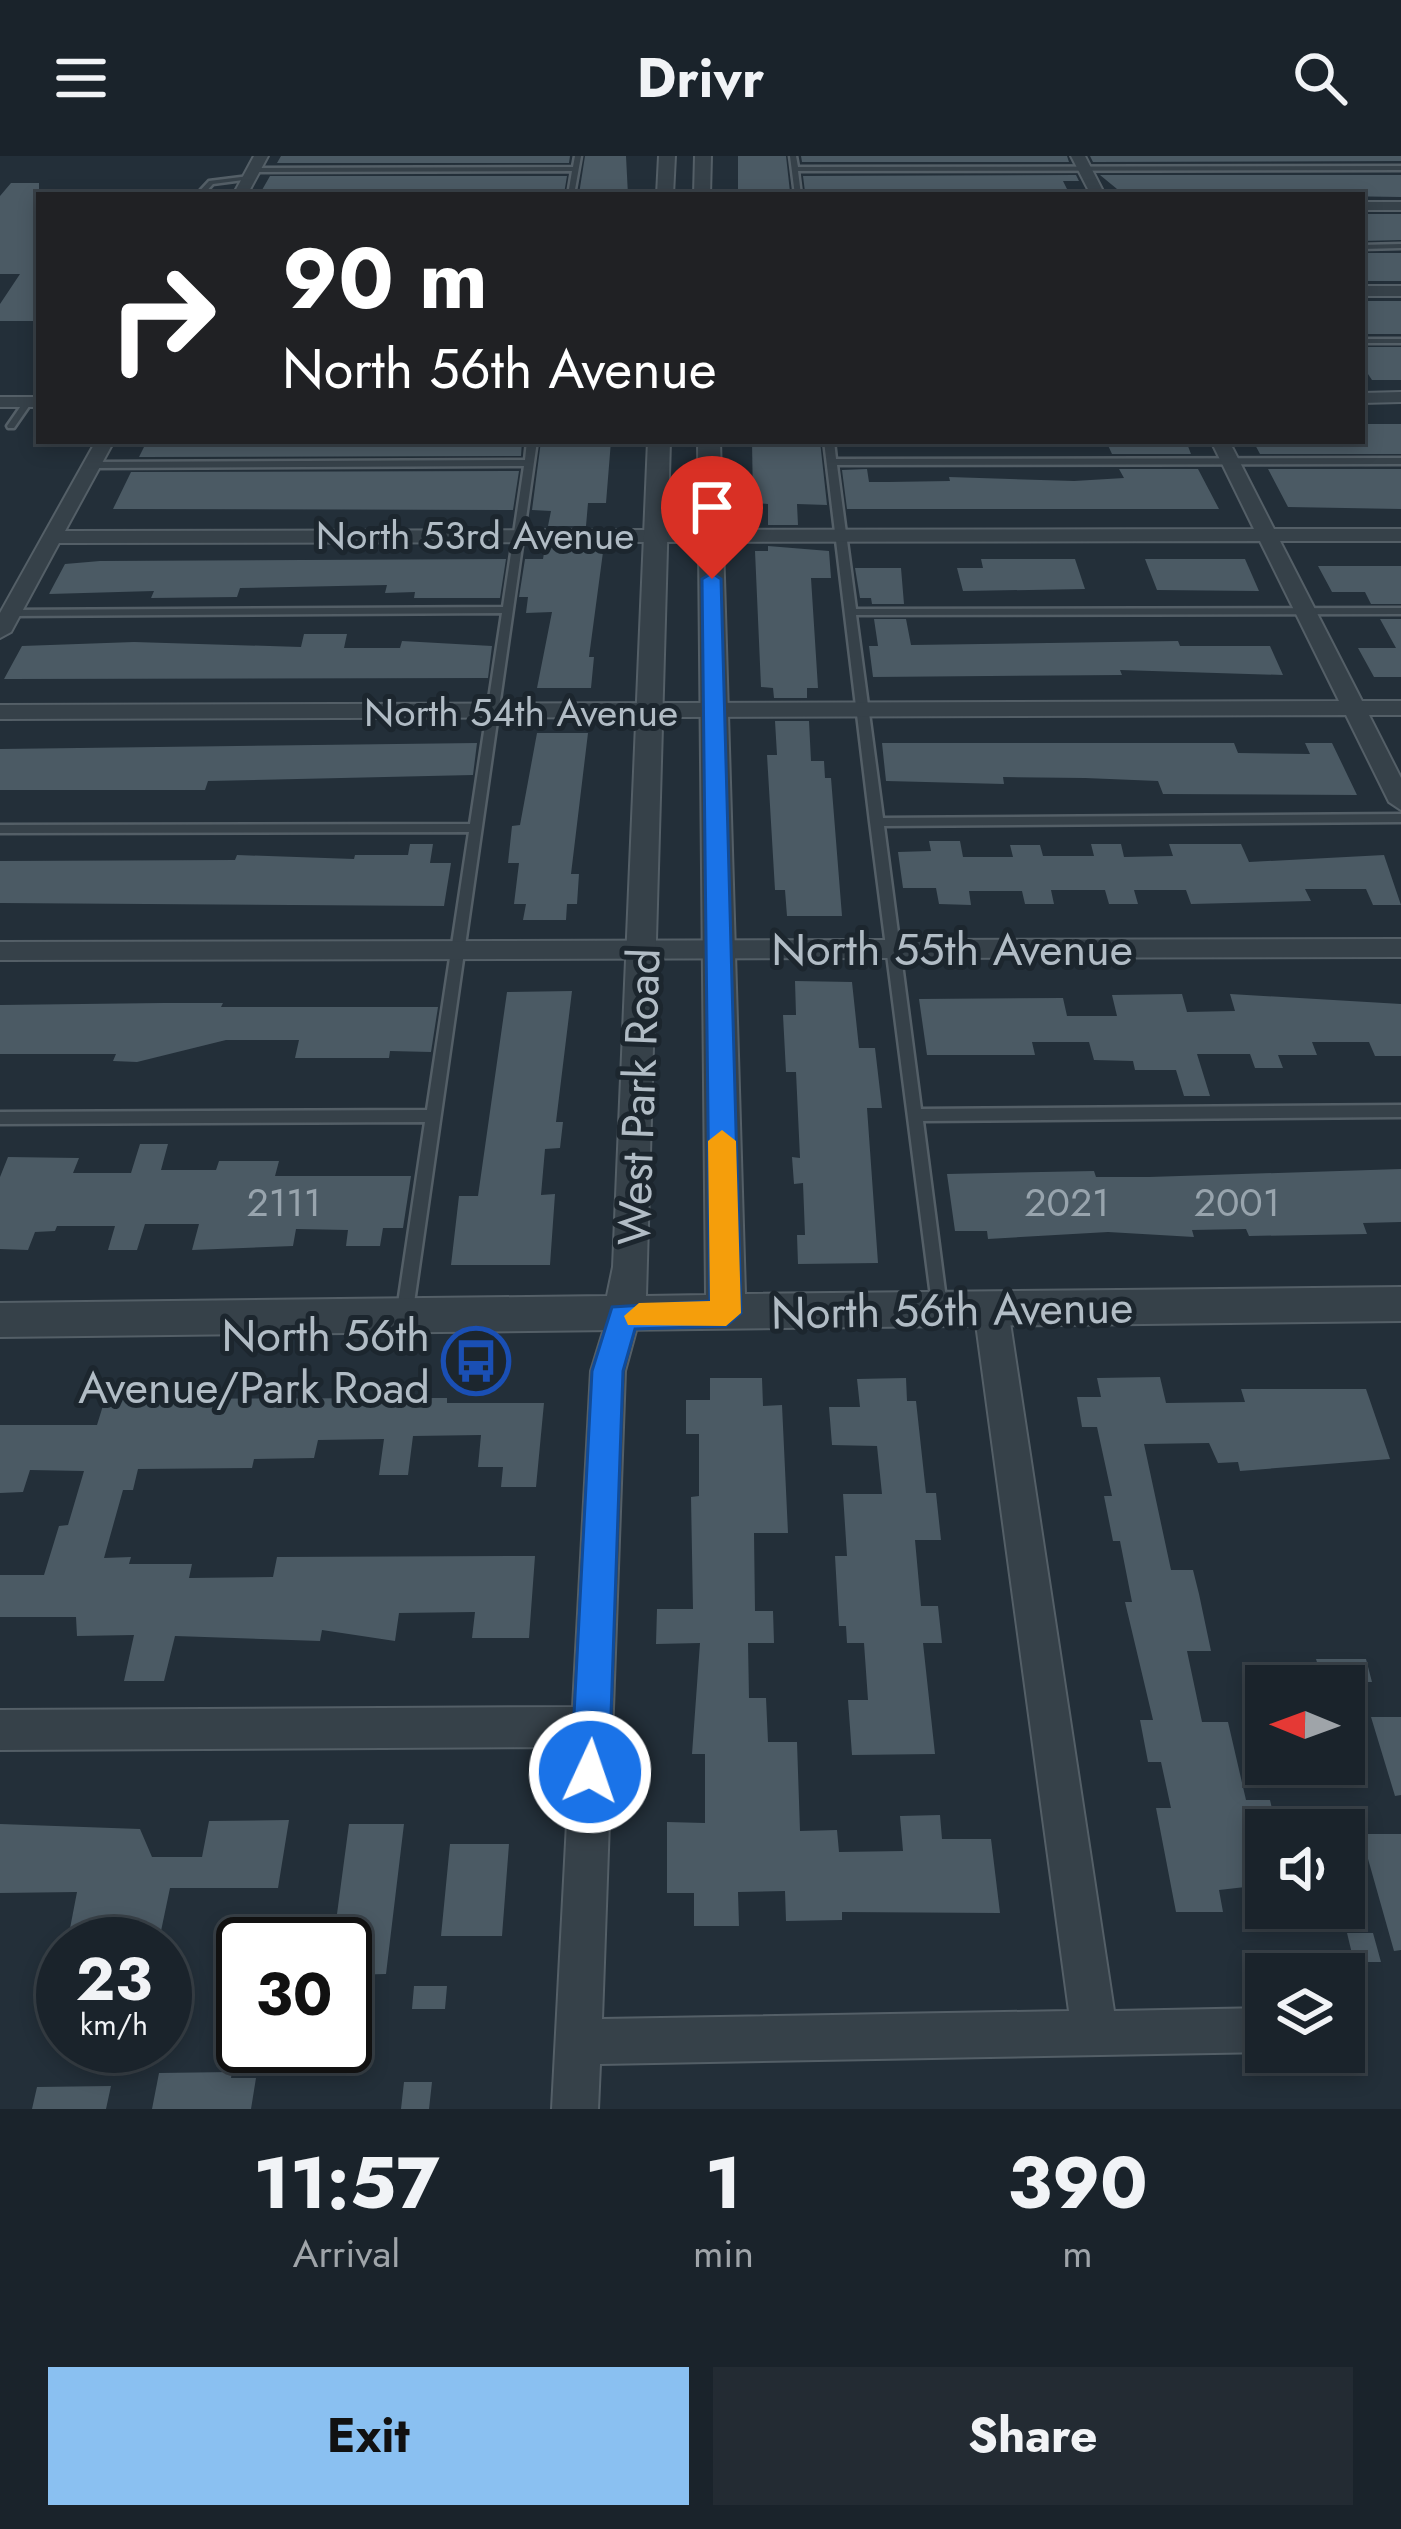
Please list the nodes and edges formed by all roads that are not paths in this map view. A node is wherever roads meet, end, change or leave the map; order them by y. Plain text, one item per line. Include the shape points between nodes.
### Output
1 (578, 156) edge
2 (667, 156) edge
3 (704, 156) edge
4 (793, 156) edge
5 (1081, 162) edge
6 (255, 168) edge
7 (1401, 168) edge
8 (575, 169) junction
9 (794, 169) junction
10 (202, 192) edge
11 (571, 192) edge
12 (665, 192) edge
13 (702, 192) edge
14 (798, 192) edge
15 (1096, 192) edge
16 (1365, 206) edge
17 (1401, 206) edge
18 (1365, 247) edge
19 (1401, 247) edge
20 (1365, 291) edge
21 (1401, 291) edge
22 (1365, 341) edge
23 (1401, 341) edge
24 (1365, 398) edge
25 (1401, 398) edge
26 (0, 402) edge
27 (33, 402) edge
28 (11, 426) dead end
29 (103, 444) edge
30 (532, 444) edge
31 (658, 444) edge
32 (709, 444) edge
33 (829, 444) edge
34 (1225, 451) edge
35 (1401, 461) edge
36 (832, 462) junction
37 (529, 463) junction
38 (92, 465) junction
39 (521, 535) junction
40 (656, 535) junction
41 (711, 535) junction
42 (842, 535) junction
43 (1401, 535) edge
44 (1268, 536) junction
45 (52, 537) junction
46 (509, 610) junction
47 (1306, 610) junction
48 (1401, 610) edge
49 (850, 612) junction
50 (4, 622) edge
51 (1401, 707) edge
52 (1355, 708) junction
53 (860, 711) junction
54 (0, 712) edge
55 (494, 712) junction
56 (650, 712) junction
57 (713, 712) junction
58 (1401, 802) edge
59 (1401, 818) edge
60 (876, 822) junction
61 (478, 828) junction
62 (0, 829) edge
63 (1401, 948) edge
64 (894, 949) junction
65 (460, 950) junction
66 (646, 950) junction
67 (718, 950) junction
68 (0, 951) edge
69 (1401, 1111) edge
70 (915, 1115) junction
71 (434, 1116) junction
72 (0, 1118) edge
73 (1401, 1304) edge
74 (991, 1309) junction
75 (939, 1310) junction
76 (726, 1313) junction
77 (623, 1316) junction
78 (404, 1318) junction
79 (0, 1320) edge
80 (592, 1727) junction
81 (0, 1730) edge
82 (1245, 2031) edge
83 (1095, 2034) junction
84 (577, 2042) junction
85 (574, 2109) edge

1 - 8 lane
2 - 12 street
3 - 13 street
4 - 9 lane
5 - 7 lane
5 - 9 lane
5 - 15 street
6 - 8 lane
6 - 10 lane
8 - 11 lane
9 - 14 lane
16 - 17 street
18 - 19 lane
20 - 21 street
22 - 23 lane
24 - 25 street
26 - 27 street
27 - 28 lane
29 - 38 street
30 - 37 lane
31 - 40 street, West Park Road
32 - 41 street, West Park Road
33 - 36 lane
34 - 35 lane
34 - 36 lane
34 - 44 street
36 - 42 lane
37 - 38 lane
37 - 39 lane
38 - 45 street
39 - 40 street, North 53rd Avenue
39 - 45 street, North 53rd Avenue
39 - 46 lane
40 - 41 street, North 53rd Avenue
40 - 56 street, West Park Road
41 - 42 street, North 53rd Avenue
41 - 57 street, West Park Road
42 - 44 street, North 53rd Avenue
42 - 49 lane
43 - 44 street, North 53rd Avenue
44 - 47 street
45 - 50 street
46 - 50 lane
46 - 55 lane
47 - 48 lane
47 - 49 lane
47 - 52 street
49 - 53 lane
51 - 52 street, North 54th Avenue
52 - 53 street, North 54th Avenue
52 - 58 street
53 - 57 street, North 54th Avenue
53 - 60 lane
54 - 55 street, North 54th Avenue
55 - 56 street, North 54th Avenue
55 - 61 lane
56 - 57 street, North 54th Avenue
56 - 66 street, West Park Road
57 - 67 street, West Park Road
59 - 60 lane
60 - 64 lane
61 - 62 lane
61 - 65 lane
63 - 64 street, North 55th Avenue
64 - 67 street, North 55th Avenue
64 - 70 lane
65 - 66 street, North 55th Avenue
65 - 68 street, North 55th Avenue
65 - 71 lane
66 - 67 street, North 55th Avenue
66 - 77 street, West Park Road
67 - 76 street, West Park Road
69 - 70 lane
70 - 75 lane
71 - 72 lane
71 - 78 lane
73 - 74 street, North 56th Avenue
74 - 75 street, North 56th Avenue
74 - 83 street
75 - 76 street, North 56th Avenue
76 - 77 street, North 56th Avenue
77 - 78 street, North 56th Avenue
77 - 80 street, West Park Road via 608,1371
78 - 79 street, North 56th Avenue
80 - 81 street
80 - 84 street, West Park Road
82 - 83 street
83 - 84 street
84 - 85 street, West Park Road

